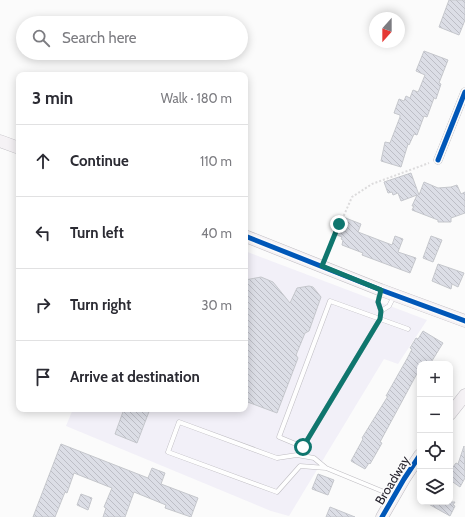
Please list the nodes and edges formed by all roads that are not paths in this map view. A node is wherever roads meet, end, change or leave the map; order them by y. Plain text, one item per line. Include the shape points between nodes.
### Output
1 (465, 92) edge
2 (0, 141) edge
3 (16, 147) edge
4 (438, 160) road end
5 (248, 237) edge
6 (381, 290) junction
7 (394, 294) junction
8 (381, 311) junction
9 (380, 319) junction
10 (465, 321) edge
11 (408, 329) dead end
12 (465, 395) edge
13 (453, 410) edge
14 (417, 460) edge
15 (326, 468) junction
16 (394, 496) junction
17 (382, 517) edge

1 - 4 street
2 - 3 street
5 - 6 street
6 - 7 street
6 - 8 lane via 378,302
7 - 8 lane via 389,306
7 - 10 street
8 - 9 lane
9 - 9 lane via 330,301 280,437 303,447
9 - 11 lane
12 - 13 street
14 - 16 street, Broadway
15 - 15 lane via 314,458 297,455 277,458 179,422 168,452 278,492 300,466
15 - 16 lane
16 - 17 street, Broadway

